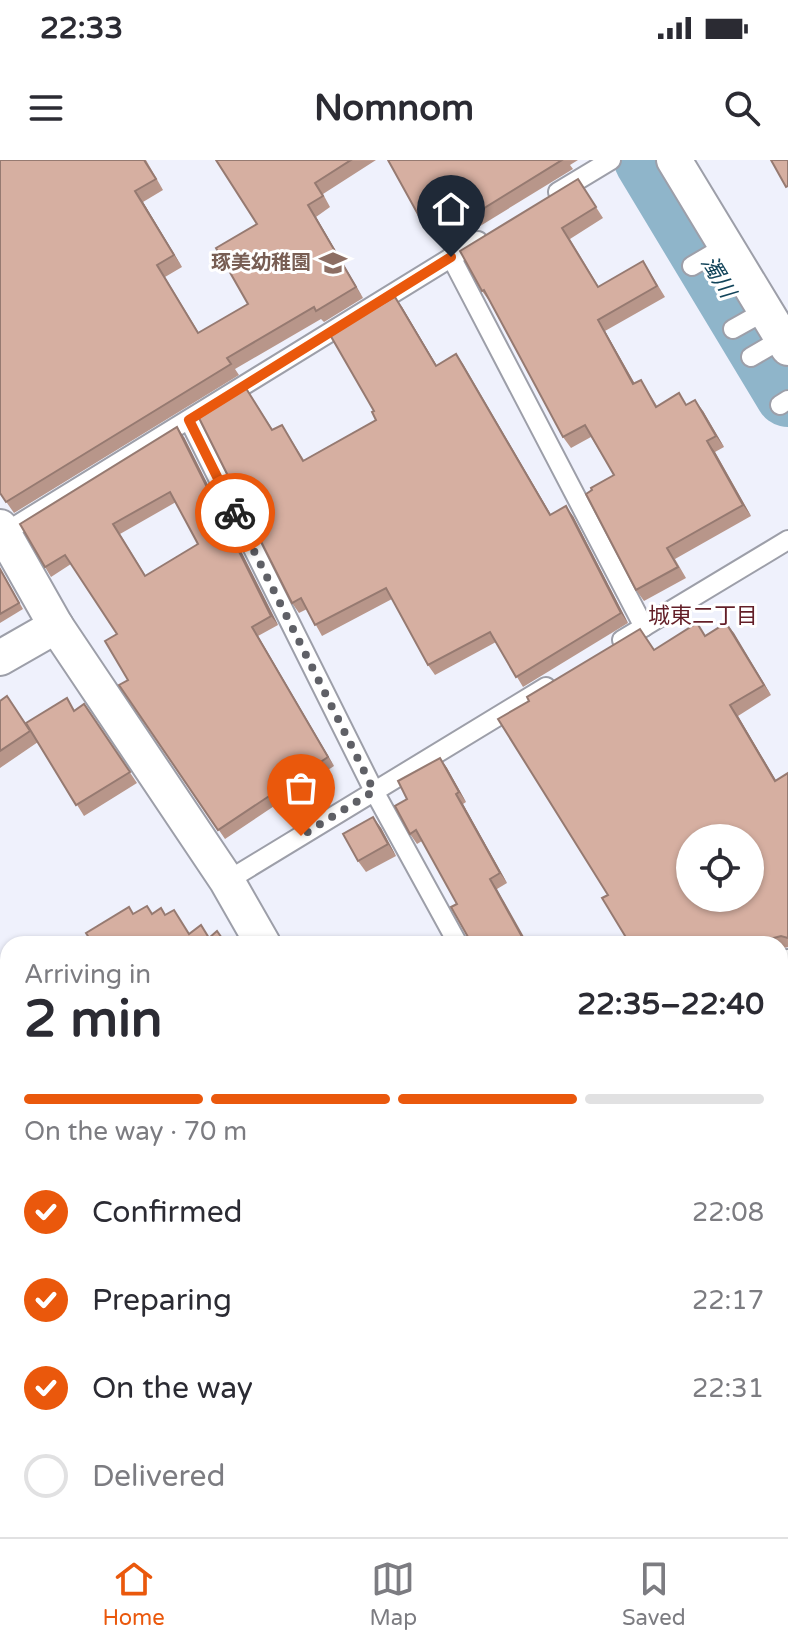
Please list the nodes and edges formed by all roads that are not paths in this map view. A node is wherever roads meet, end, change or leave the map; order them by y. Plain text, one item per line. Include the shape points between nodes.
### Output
1 (611, 160) edge
2 (684, 163) edge
3 (545, 200) edge
4 (491, 233) edge
5 (721, 249) junction
6 (451, 257) junction
7 (692, 266) dead end
8 (733, 329) dead end
9 (775, 329) edge
10 (751, 357) dead end
11 (189, 420) junction
12 (2, 530) edge
13 (788, 540) edge
14 (56, 626) junction
15 (644, 627) junction
16 (603, 652) edge
17 (0, 658) edge
18 (562, 677) edge
19 (374, 791) junction
20 (227, 881) junction
21 (258, 936) edge
22 (454, 936) edge

1 - 3 lane
2 - 5 street
4 - 6 lane
5 - 7 lane
5 - 9 street
6 - 11 lane
6 - 15 lane
8 - 9 lane
9 - 10 lane
11 - 12 lane
11 - 19 lane
12 - 14 street
13 - 15 lane
14 - 17 street
14 - 20 street
15 - 16 lane
18 - 19 lane
19 - 20 lane
19 - 22 lane
20 - 21 street

